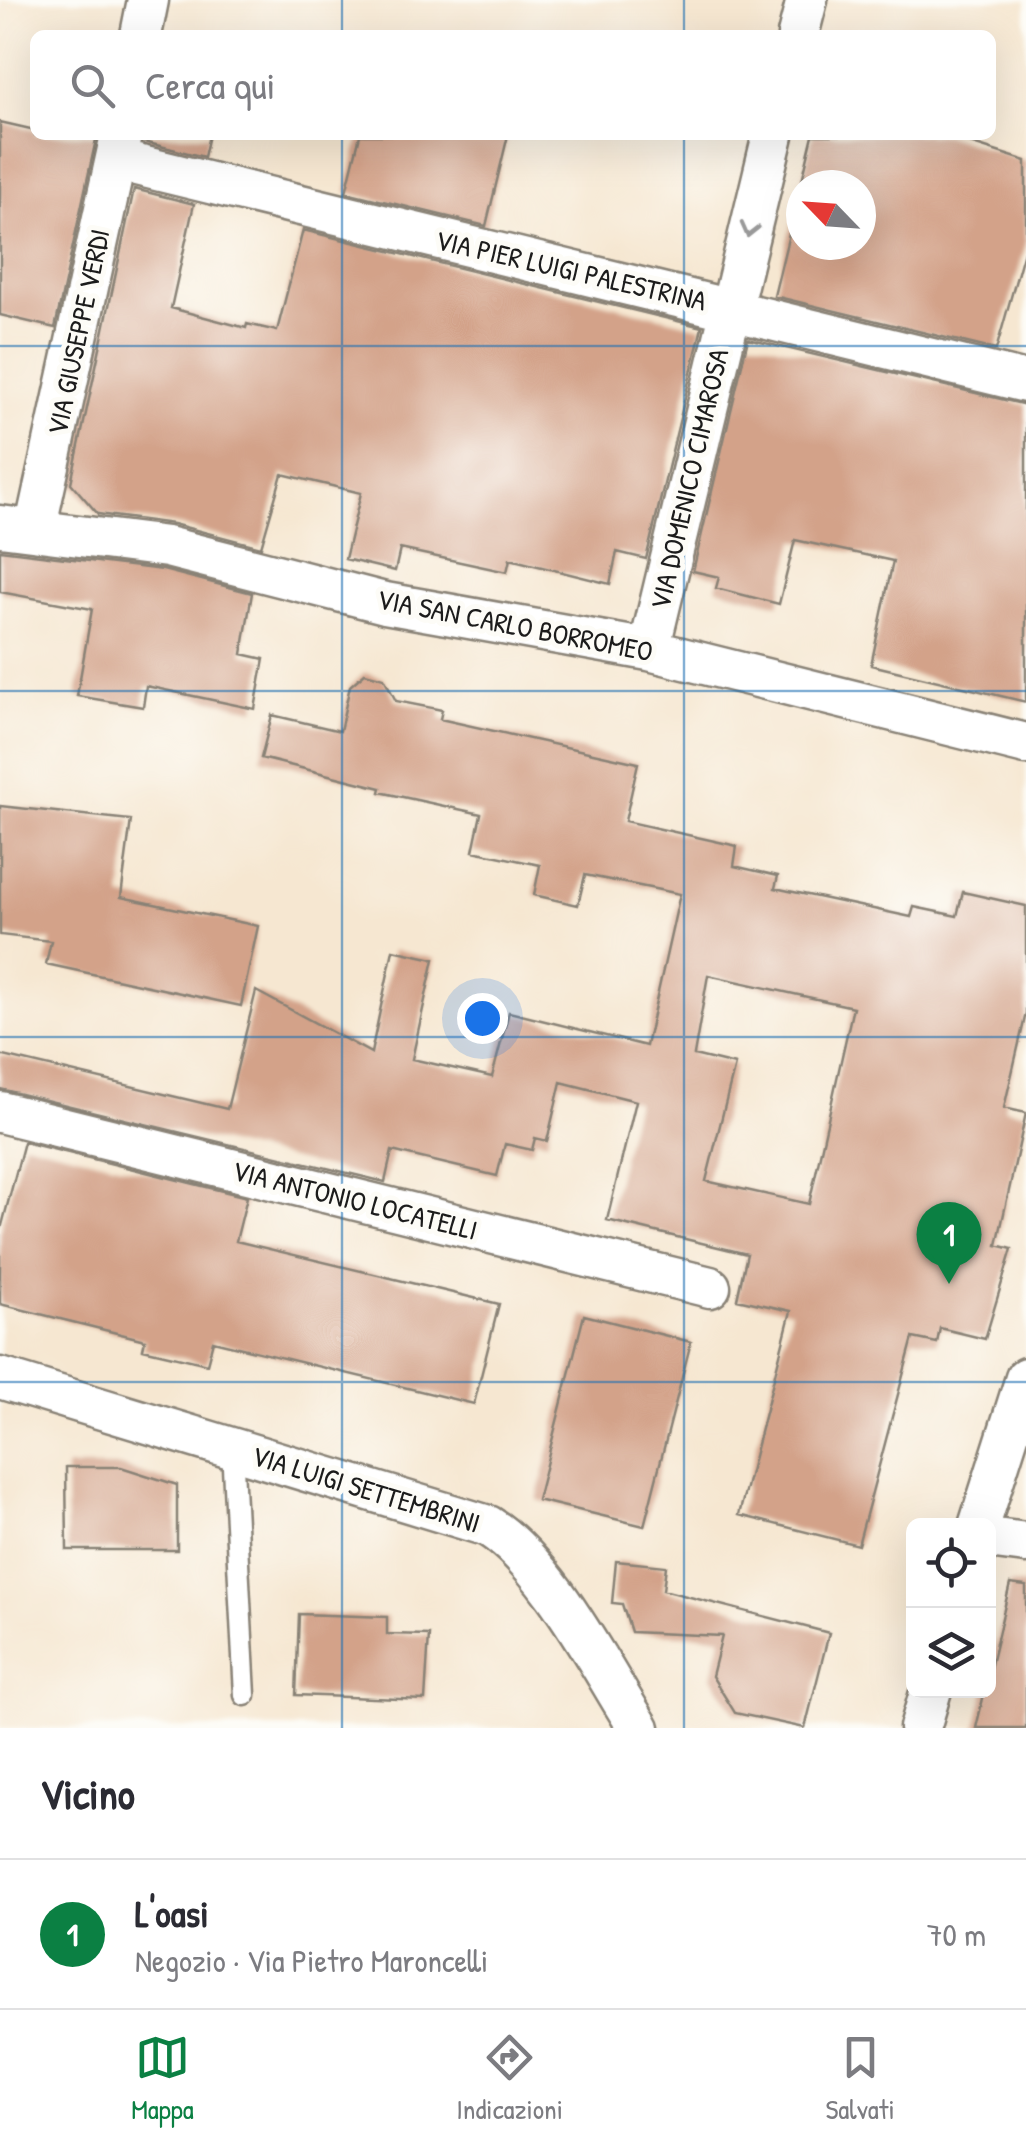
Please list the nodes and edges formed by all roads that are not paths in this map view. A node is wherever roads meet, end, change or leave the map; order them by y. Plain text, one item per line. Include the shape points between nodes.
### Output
1 (148, 0) edge
2 (807, 0) edge
3 (142, 30) edge
4 (799, 30) edge
5 (772, 140) edge
6 (118, 148) edge
7 (730, 308) junction
8 (1026, 382) edge
9 (18, 528) edge
10 (649, 650) junction
11 (1026, 744) edge
12 (0, 1112) edge
13 (710, 1287) dead end
14 (0, 1378) edge
15 (1026, 1378) edge
16 (232, 1448) junction
17 (982, 1518) edge
18 (996, 1539) edge
19 (1026, 1542) edge
20 (245, 1694) dead end
21 (928, 1698) edge
22 (639, 1728) edge
23 (920, 1728) edge

1 - 3 street
2 - 4 street
5 -> 7 street, VIA DOMENICO CIMAROSA
6 - 7 street, VIA PIER LUIGI PALESTRINA
6 - 9 street, VIA GIUSEPPE VERDI
7 - 8 street, VIA PIER LUIGI PALESTRINA
7 - 10 street, VIA DOMENICO CIMAROSA
9 - 10 street, VIA SAN CARLO BORROMEO via 167,547 385,603
10 - 11 street, VIA SAN CARLO BORROMEO
12 - 13 street, VIA ANTONIO LOCATELLI
14 - 16 street, VIA LUIGI SETTEMBRINI
15 - 17 street
16 - 20 lane
16 - 22 street, VIA LUIGI SETTEMBRINI via 459,1515 508,1538 536,1569
18 - 19 street
21 - 23 street

